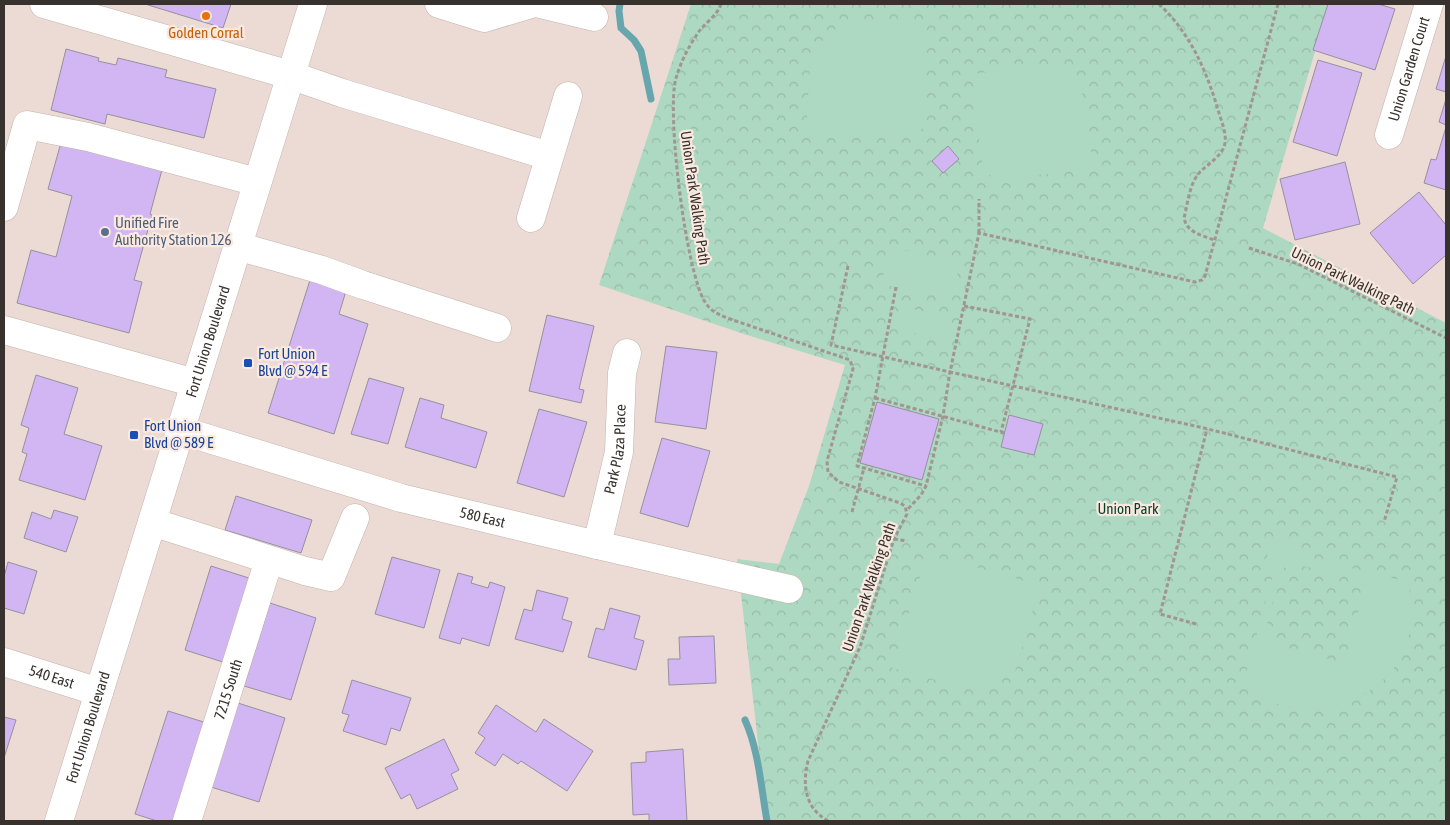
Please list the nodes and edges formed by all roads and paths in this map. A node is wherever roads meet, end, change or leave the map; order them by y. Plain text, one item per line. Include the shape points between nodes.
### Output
1 (44, 4) edge
2 (313, 4) edge
3 (439, 4) edge
4 (531, 4) edge
5 (540, 4) edge
6 (721, 4) edge
7 (1159, 4) edge
8 (1278, 4) edge
9 (1429, 4) edge
10 (502, 8) edge
11 (594, 17) dead end
12 (290, 75) junction
13 (568, 96) dead end
14 (1389, 135) dead end
15 (550, 156) junction
16 (257, 182) junction
17 (979, 199) dead end
18 (4, 207) edge
19 (531, 218) dead end
20 (978, 233) junction
21 (1214, 240) junction
22 (237, 246) junction
23 (1249, 248) dead end
24 (848, 266) dead end
25 (896, 287) dead end
26 (964, 306) junction
27 (497, 328) dead end
28 (4, 330) edge
29 (1446, 338) edge
30 (627, 353) dead end
31 (884, 357) junction
32 (950, 372) junction
33 (195, 383) junction
34 (1013, 385) junction
35 (875, 398) junction
36 (942, 416) junction
37 (1207, 429) junction
38 (180, 430) junction
39 (864, 468) junction
40 (926, 486) junction
41 (858, 490) junction
42 (907, 510) junction
43 (852, 512) dead end
44 (355, 518) dead end
45 (152, 522) junction
46 (1384, 522) dead end
47 (894, 538) junction
48 (907, 541) dead end
49 (597, 546) junction
50 (270, 560) junction
51 (789, 590) dead end
52 (1196, 624) dead end
53 (4, 662) edge
54 (99, 692) junction
55 (59, 821) edge
56 (187, 821) edge
57 (828, 821) edge

1 - 12 street
2 - 12 street, Fort Union Boulevard
3 - 10 street via 484,18
4 - 10 street
5 - 11 street
6 - 41 path, Union Park Walking Path via 689,49 673,92 681,197 696,283 712,311 730,320 850,360 853,369 827,466 828,472 839,482
7 - 21 path via 1173,17 1198,55 1224,130 1224,147 1194,180 1184,218 1191,230
8 - 21 path
9 - 14 street, Union Garden Court
12 - 15 street
12 - 16 street, Fort Union Boulevard
13 - 15 street
15 - 19 street
16 - 18 street via 88,137 27,125
16 - 22 street, Fort Union Boulevard
17 - 20 path
20 - 21 path via 1195,282 1205,276
20 - 26 path
22 - 27 street via 322,270
22 - 33 street, Fort Union Boulevard
23 - 29 path, Union Park Walking Path via 1298,264
24 - 31 path via 831,344
25 - 31 path
26 - 32 path
26 - 34 path via 1030,319
28 - 33 street
30 - 49 street, Park Plaza Place via 622,373 619,452
31 - 32 path
31 - 35 path
32 - 34 path
32 - 36 path
33 - 38 street, Fort Union Boulevard
34 - 36 path via 1003,432
34 - 37 path
35 - 36 path
35 - 39 path via 857,466
36 - 40 path
37 - 46 path via 1397,477
37 - 52 path via 1160,614
38 - 45 street, Fort Union Boulevard
38 - 49 street, 580 East via 401,498
39 - 40 path
39 - 41 path
40 - 42 path
41 - 42 path, Union Park Walking Path via 900,504
41 - 43 path
42 - 47 path, Union Park Walking Path
44 - 50 street via 331,577
45 - 50 street
45 - 54 street, Fort Union Boulevard
47 - 48 path
47 - 57 path, Union Park Walking Path via 860,647 805,772 808,801
49 - 51 street, 580 East
50 - 56 street, 7215 South
53 - 54 street, 540 East
54 - 55 street, Fort Union Boulevard

